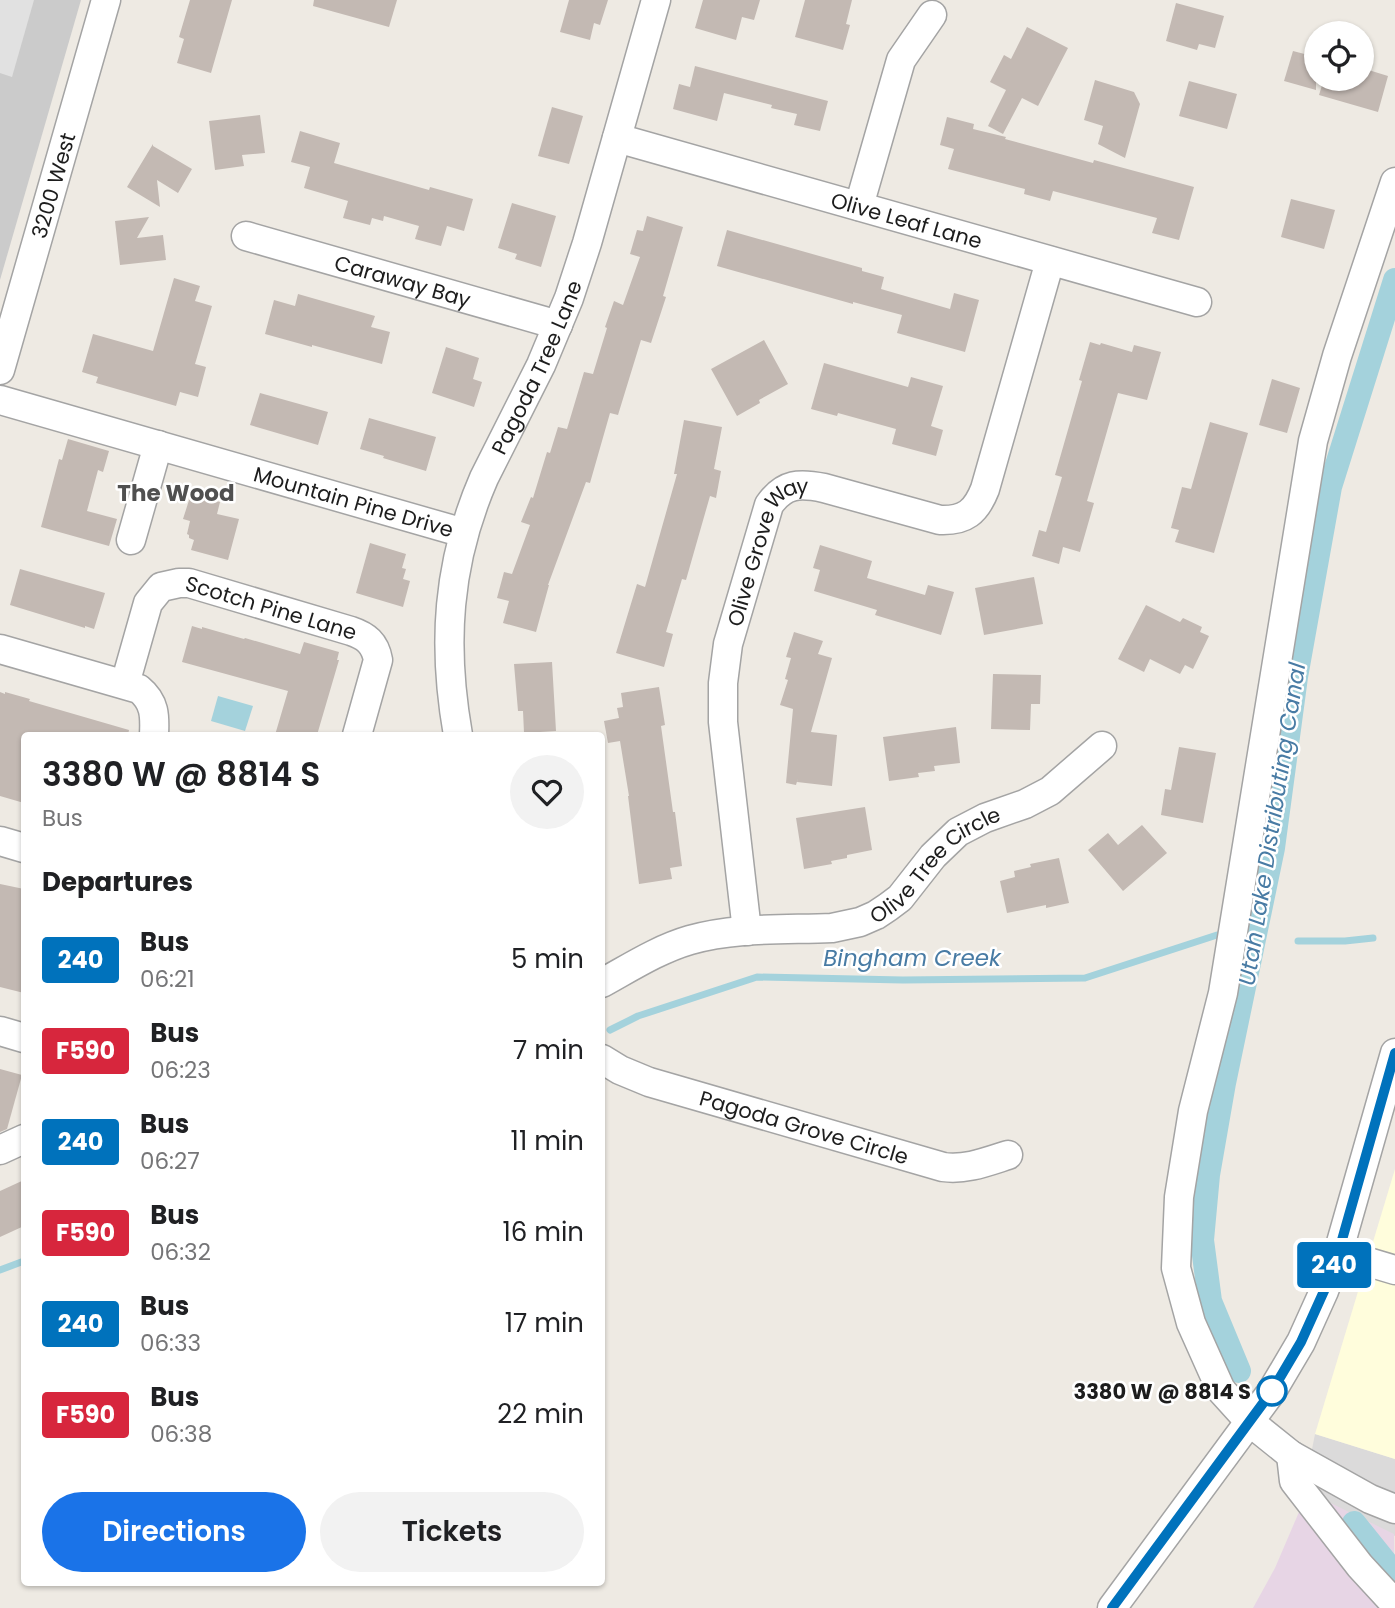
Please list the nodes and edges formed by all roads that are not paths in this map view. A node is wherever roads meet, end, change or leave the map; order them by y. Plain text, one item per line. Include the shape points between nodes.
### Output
1 (106, 0) edge
2 (656, 0) edge
3 (932, 15) dead end
4 (617, 138) junction
5 (1395, 181) edge
6 (859, 206) junction
7 (246, 236) dead end
8 (1050, 261) junction
9 (1197, 302) dead end
10 (558, 325) junction
11 (0, 370) edge
12 (0, 400) edge
13 (158, 445) junction
14 (464, 533) junction
15 (131, 540) dead end
16 (0, 649) edge
17 (125, 684) junction
18 (154, 732) edge
19 (358, 732) edge
20 (458, 732) edge
21 (1102, 746) dead end
22 (0, 841) edge
23 (21, 847) edge
24 (747, 931) junction
25 (605, 981) edge
26 (0, 1031) edge
27 (21, 1037) edge
28 (1395, 1053) edge
29 (605, 1061) edge
30 (21, 1140) edge
31 (0, 1150) edge
32 (1008, 1155) dead end
33 (1338, 1254) junction
34 (1395, 1270) edge
35 (1250, 1422) junction
36 (1291, 1455) junction
37 (1395, 1509) edge
38 (1395, 1604) edge
39 (1112, 1608) edge

1 - 11 street, 3200 West
2 - 4 street, Pagoda Tree Lane
3 - 6 street via 901,60
4 - 6 street, Olive Leaf Lane
4 - 10 street, Pagoda Tree Lane
5 - 35 street via 1313,441 1223,993 1192,1111 1179,1197 1176,1268 1191,1323 1221,1390
6 - 8 street, Olive Leaf Lane
7 - 10 street, Caraway Bay
8 - 9 street, Olive Leaf Lane
8 - 24 street, Olive Grove Way via 985,489 971,512 956,520 940,520 806,485 788,487 769,505 728,644 723,683 723,722
10 - 14 street, Pagoda Tree Lane via 484,478
12 - 13 street, Mountain Pine Drive
13 - 14 street, Mountain Pine Drive
13 - 15 street
14 - 20 street, Pagoda Tree Lane via 449,629
16 - 17 street
17 - 18 street via 139,689 152,702
17 - 19 street, Scotch Pine Lane via 148,603 161,587 189,583 366,638 378,660
21 - 24 street, Olive Tree Circle via 1050,791 958,832 900,898 876,915 832,928
22 - 23 street
24 - 25 street via 714,934 667,948
26 - 27 street
28 - 33 street
29 - 32 street, Pagoda Grove Circle via 649,1082 943,1167 963,1168
30 - 31 street
33 - 34 street
33 - 35 street via 1301,1342
35 - 36 street
35 - 39 street
36 - 37 street
36 - 38 street via 1294,1480

